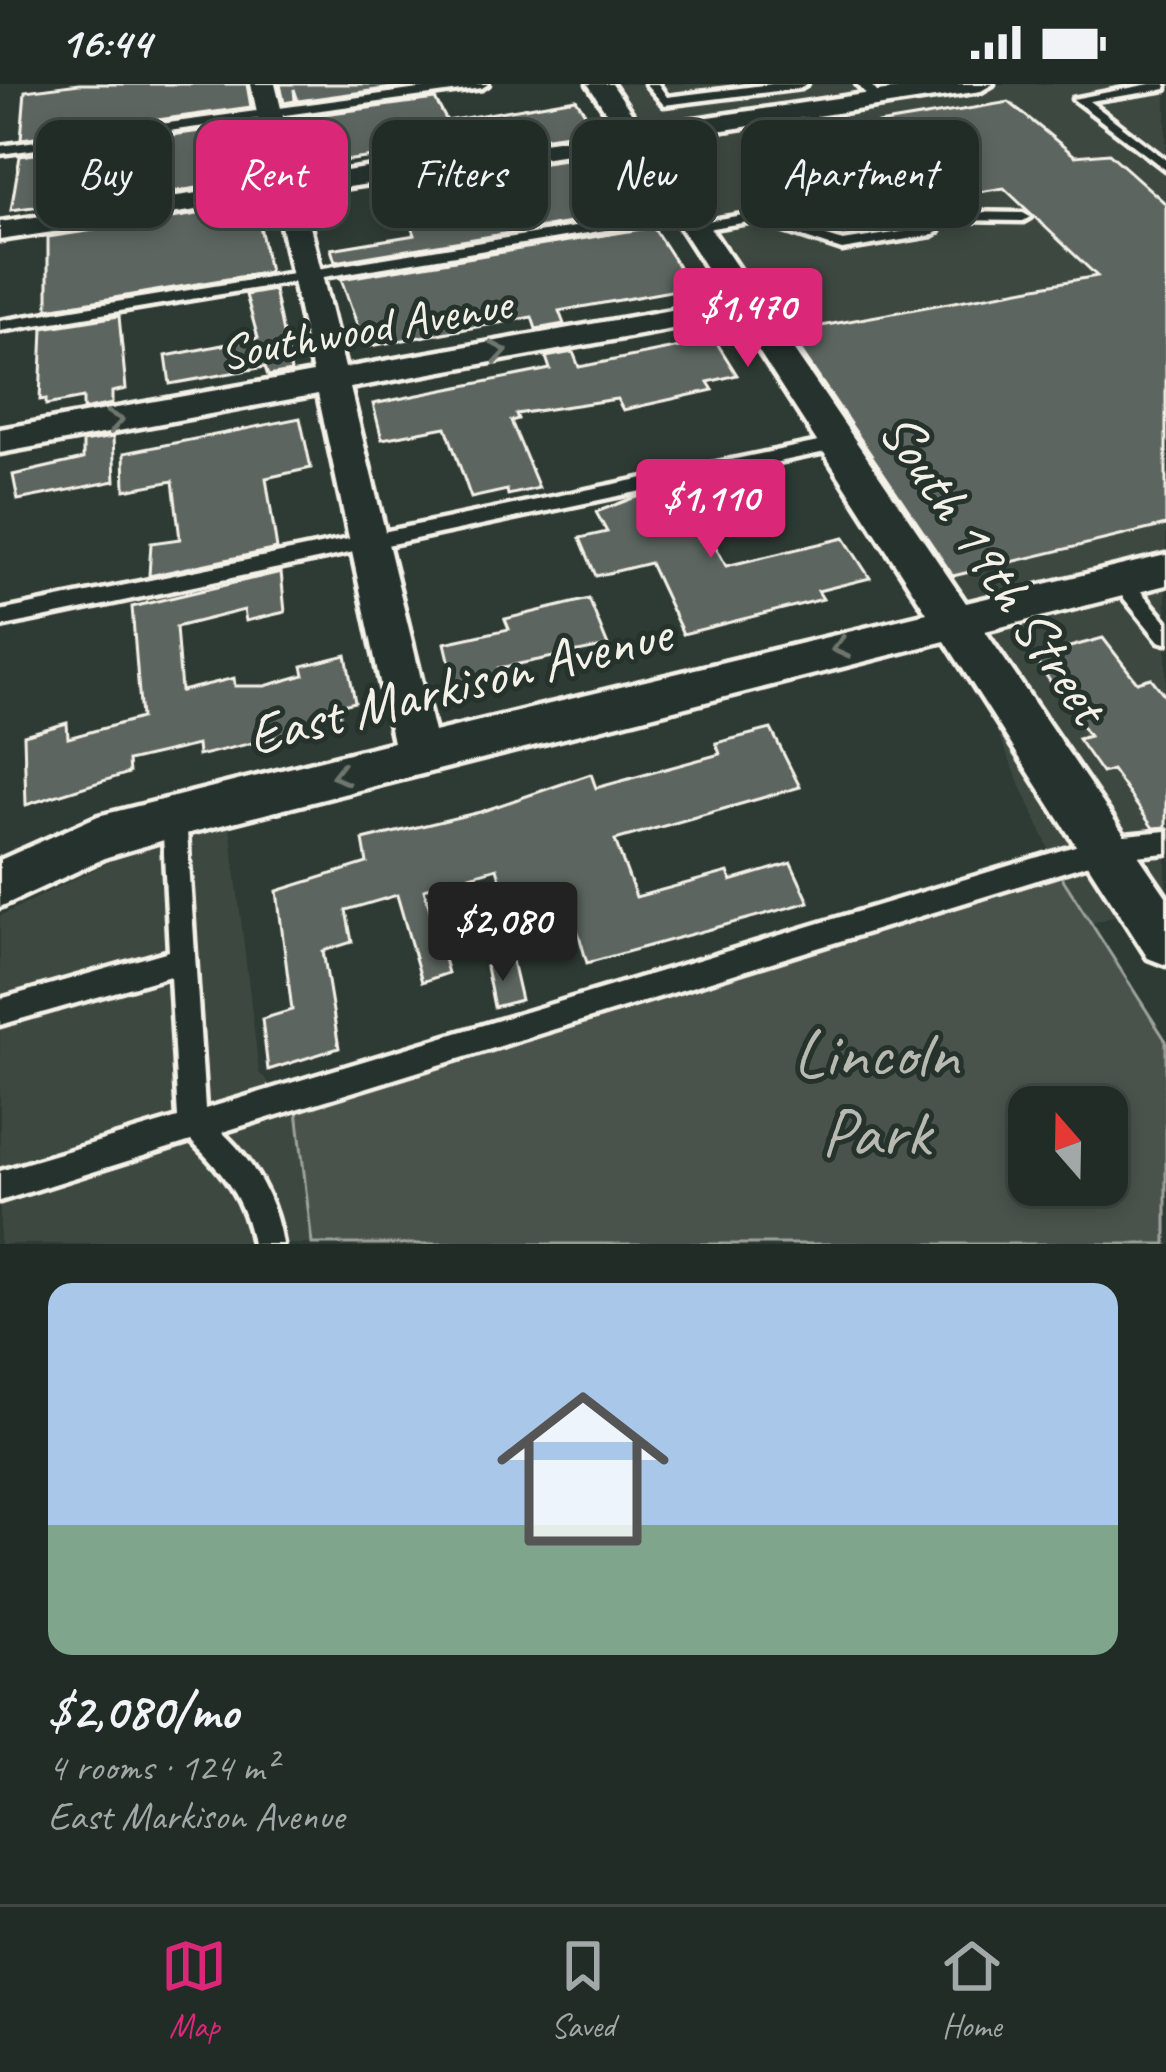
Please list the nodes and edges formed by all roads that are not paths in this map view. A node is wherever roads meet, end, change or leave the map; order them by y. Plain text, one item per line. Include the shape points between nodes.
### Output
1 (482, 84) edge
2 (600, 84) edge
3 (652, 84) edge
4 (981, 84) edge
5 (1166, 85) edge
6 (871, 92) edge
7 (804, 97) edge
8 (266, 99) edge
9 (623, 120) edge
10 (706, 120) edge
11 (572, 146) edge
12 (0, 150) edge
13 (1166, 166) edge
14 (348, 180) edge
15 (196, 202) edge
16 (979, 216) edge
17 (1023, 217) dead end
18 (717, 219) edge
19 (297, 228) edge
20 (628, 228) edge
21 (695, 228) edge
22 (0, 231) edge
23 (932, 231) dead end
24 (308, 275) junction
25 (746, 306) junction
26 (0, 326) edge
27 (333, 382) junction
28 (0, 441) edge
29 (838, 444) junction
30 (370, 542) junction
31 (1166, 570) edge
32 (1120, 580) junction
33 (0, 619) edge
34 (953, 619) junction
35 (1166, 635) edge
36 (418, 756) junction
37 (174, 816) junction
38 (1166, 842) edge
39 (1105, 848) junction
40 (0, 884) edge
41 (1160, 921) edge
42 (183, 960) junction
43 (0, 1012) edge
44 (193, 1123) junction
45 (0, 1186) edge
46 (267, 1244) edge

1 - 8 lane
2 - 9 street, South 19th Street
3 - 7 lane via 664,100
4 - 6 street
5 - 13 lane via 1078,99
6 - 7 street
7 - 10 street
8 - 12 lane
11 - 14 street
15 - 22 street
16 - 17 lane
18 - 23 lane via 755,218 842,246
19 - 24 street
20 - 24 lane
21 - 25 street, South 19th Street
24 - 26 lane
24 - 27 street
27 -> 25 street, Southwood Avenue
25 - 29 street, South 19th Street
28 -> 27 street, Southwood Avenue
27 - 30 street
29 - 30 lane
29 - 34 street, South 19th Street
30 - 33 lane
30 - 36 street
31 - 32 street, East Markison Avenue
32 - 34 street, East Markison Avenue
32 - 35 lane
34 -> 36 street, East Markison Avenue
34 - 39 street, South 19th Street
36 -> 37 street, East Markison Avenue
37 - 40 street, East Markison Avenue via 98,838
37 - 42 lane
38 - 39 lane
39 - 41 street, South 19th Street
39 - 44 lane
42 - 43 lane
42 - 44 lane
44 - 45 lane
44 - 46 lane via 232,1158 255,1194

